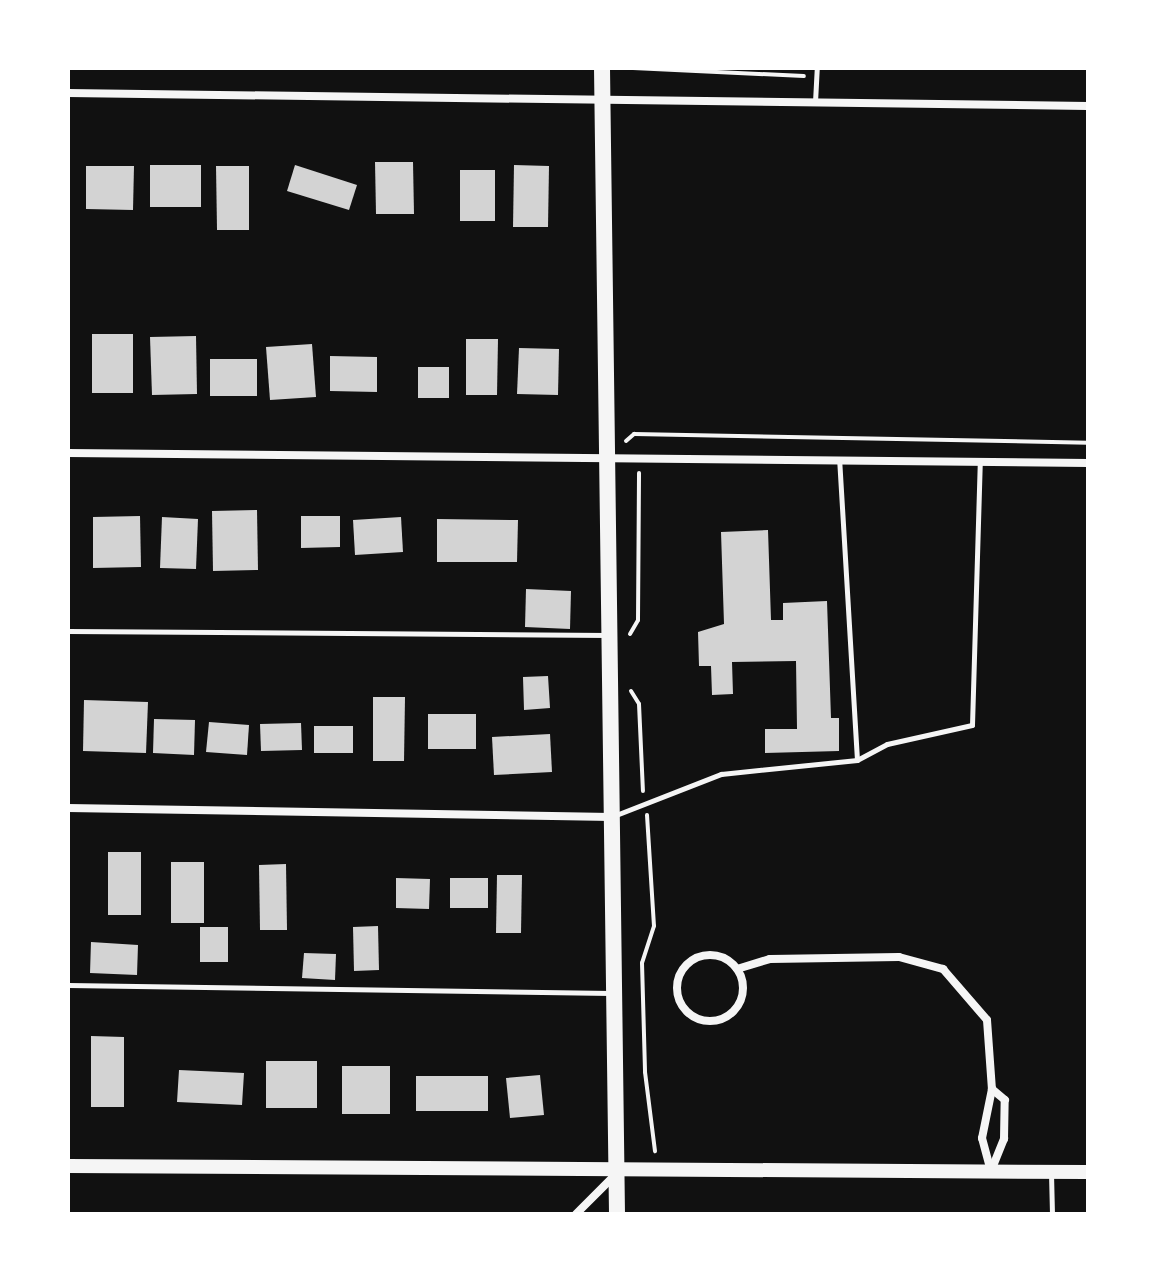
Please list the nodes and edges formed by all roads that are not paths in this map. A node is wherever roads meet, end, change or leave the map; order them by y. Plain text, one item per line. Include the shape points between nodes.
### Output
1 (602, 68) edge
2 (817, 68) edge
3 (68, 93) edge
4 (602, 100) junction
5 (815, 102) junction
6 (1088, 106) edge
7 (68, 453) edge
8 (606, 458) junction
9 (839, 460) junction
10 (980, 462) junction
11 (1088, 463) edge
12 (68, 631) edge
13 (609, 635) junction
14 (857, 760) junction
15 (68, 808) edge
16 (612, 817) junction
17 (737, 969) junction
18 (68, 985) edge
19 (612, 993) junction
20 (992, 1089) junction
21 (68, 1166) edge
22 (991, 1172) junction
23 (1050, 1172) junction
24 (1088, 1172) edge
25 (616, 1173) junction
26 (576, 1214) edge
27 (617, 1214) edge
28 (1052, 1214) edge

1 - 4 main road
2 - 5 lane
3 - 4 street
4 - 5 street
4 - 8 main road
5 - 6 street
7 - 8 street
8 - 9 street
8 - 13 main road
9 - 10 street
9 - 14 lane
10 - 11 street
10 - 14 lane via 972,725 887,744
12 - 13 lane
13 - 16 main road
14 - 16 lane via 721,774
15 - 16 street
16 - 19 main road
17 - 17 street via 715,955 689,962 677,986 687,1012 709,1021 731,1013 743,992
17 - 20 street via 770,959 899,957 943,969 987,1020
18 - 19 lane
19 - 25 main road
20 - 22 street via 982,1138
20 - 22 street via 1005,1100 1004,1139
21 - 25 street
22 - 23 street
22 - 25 street
23 - 24 street
23 - 28 lane
25 - 26 street
25 - 27 main road

